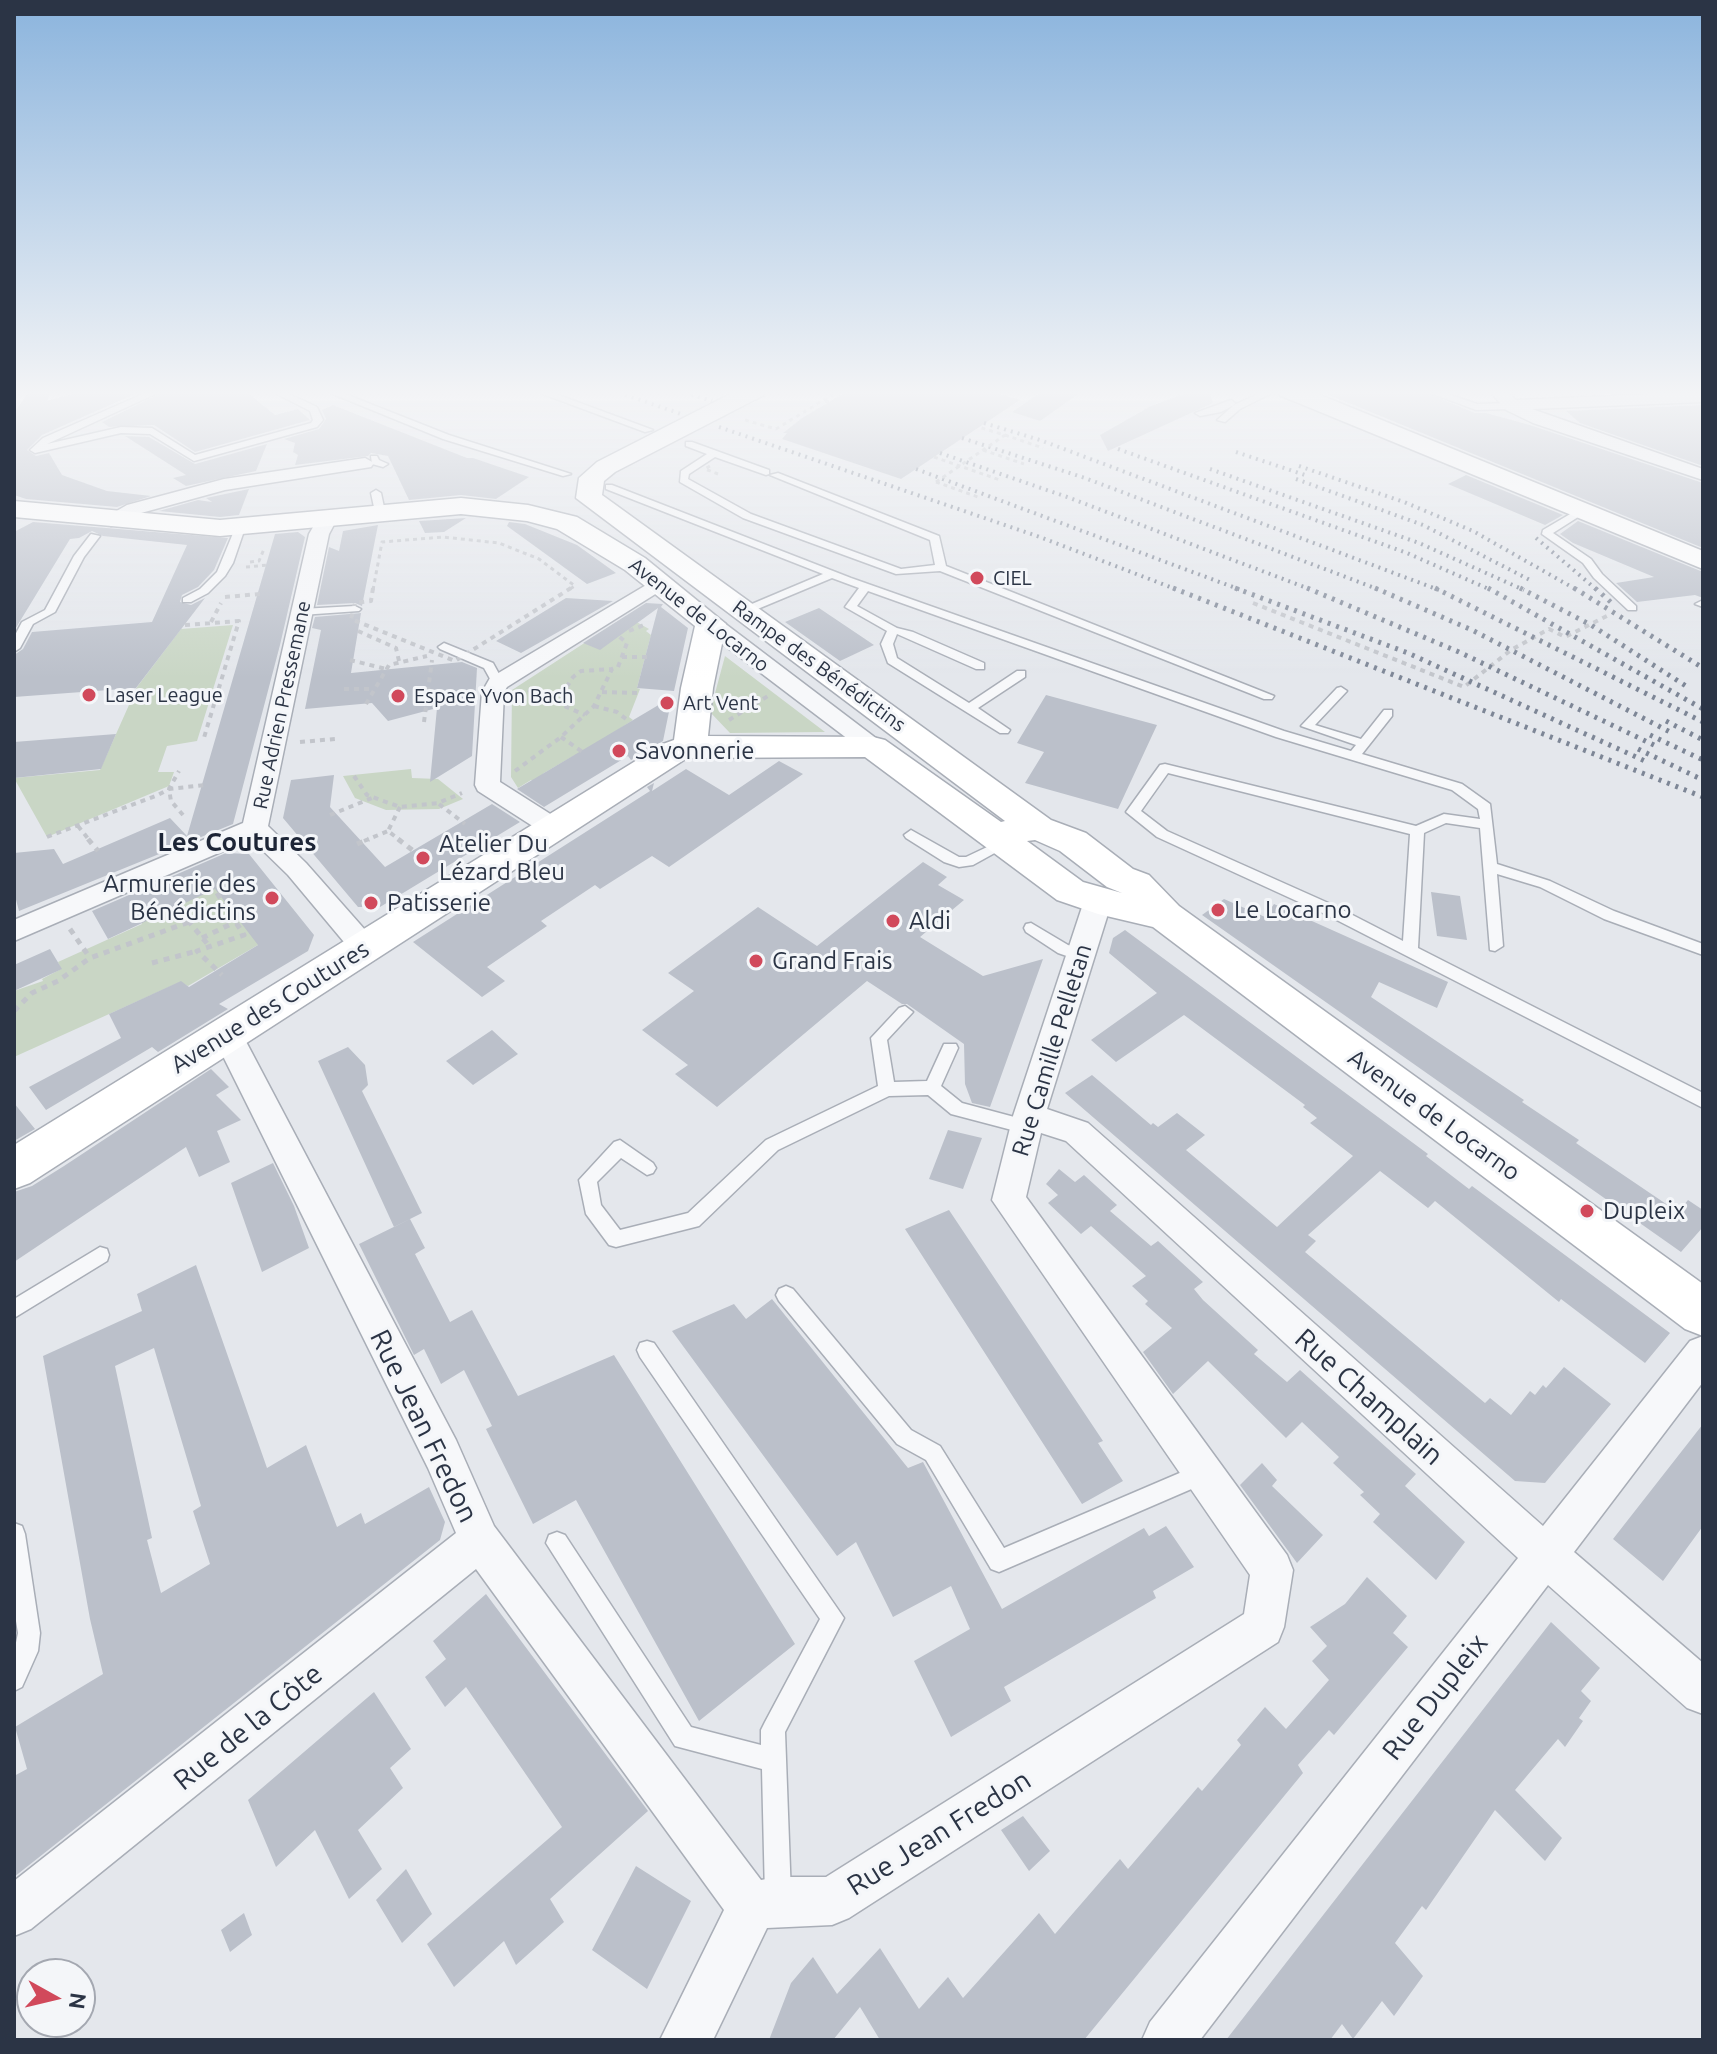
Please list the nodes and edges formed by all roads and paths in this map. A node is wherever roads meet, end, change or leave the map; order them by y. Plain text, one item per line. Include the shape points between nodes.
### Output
1 (221, 486) edge
2 (590, 486) edge
3 (693, 486) edge
4 (801, 486) edge
5 (947, 486) edge
6 (1518, 486) edge
7 (604, 497) junction
8 (978, 497) dead end
9 (14, 509) edge
10 (1581, 512) junction
11 (327, 519) junction
12 (103, 528) junction
13 (240, 528) junction
14 (1703, 561) edge
15 (269, 565) dead end
16 (245, 567) dead end
17 (941, 568) junction
18 (833, 574) junction
19 (658, 584) junction
20 (866, 586) junction
21 (260, 594) dead end
22 (224, 597) dead end
23 (187, 600) dead end
24 (1253, 603) dead end
25 (1632, 608) joint
26 (355, 609) junction
27 (744, 611) junction
28 (301, 612) junction
29 (593, 624) junction
30 (711, 624) junction
31 (185, 625) dead end
32 (893, 630) junction
33 (358, 631) dead end
34 (14, 648) edge
35 (436, 649) junction
36 (463, 655) junction
37 (622, 657) junction
38 (648, 657) dead end
39 (350, 660) dead end
40 (399, 661) junction
41 (980, 666) dead end
42 (386, 669) junction
43 (612, 669) junction
44 (1021, 674) dead end
45 (502, 681) junction
46 (344, 689) dead end
47 (374, 689) junction
48 (779, 689) dead end
49 (1341, 691) dead end
50 (602, 692) junction
51 (639, 693) dead end
52 (1268, 696) dead end
53 (366, 704) dead end
54 (556, 704) junction
55 (594, 706) junction
56 (970, 708) junction
57 (1388, 713) dead end
58 (585, 715) junction
59 (424, 722) dead end
60 (630, 722) dead end
61 (1004, 730) dead end
62 (561, 737) junction
63 (203, 741) dead end
64 (1362, 743) junction
65 (704, 746) junction
66 (873, 747) junction
67 (584, 753) dead end
68 (1354, 756) junction
69 (179, 771) dead end
70 (354, 776) dead end
71 (488, 778) junction
72 (205, 785) dead end
73 (169, 789) junction
74 (456, 797) dead end
75 (373, 798) junction
76 (438, 803) junction
77 (400, 807) junction
78 (183, 815) dead end
79 (330, 815) dead end
80 (465, 824) dead end
81 (1487, 825) junction
82 (78, 826) junction
83 (255, 828) junction
84 (554, 828) junction
85 (1038, 828) junction
86 (388, 831) junction
87 (1417, 831) junction
88 (911, 835) dead end
89 (47, 837) dead end
90 (357, 844) dead end
91 (1004, 844) junction
92 (98, 851) dead end
93 (416, 853) dead end
94 (1490, 867) junction
95 (1109, 890) junction
96 (217, 893) dead end
97 (180, 911) dead end
98 (58, 912) junction
99 (189, 922) junction
100 (235, 922) junction
101 (1031, 928) dead end
102 (14, 931) edge
103 (202, 938) junction
104 (1495, 946) dead end
105 (210, 947) junction
106 (364, 947) junction
107 (1703, 950) edge
108 (197, 951) junction
109 (1410, 951) junction
110 (1081, 955) junction
111 (90, 958) junction
112 (152, 963) dead end
113 (222, 975) dead end
114 (14, 1011) edge
115 (905, 1012) dead end
116 (227, 1034) junction
117 (950, 1048) dead end
118 (932, 1088) junction
119 (887, 1089) junction
120 (1703, 1101) edge
121 (1028, 1122) junction
122 (647, 1168) dead end
123 (14, 1169) edge
124 (1009, 1200) joint
125 (100, 1255) dead end
126 (786, 1295) dead end
127 (14, 1309) edge
128 (1703, 1313) edge
129 (647, 1350) dead end
130 (1703, 1353) edge
131 (1204, 1474) junction
132 (14, 1534) edge
133 (480, 1540) junction
134 (557, 1543) dead end
135 (1545, 1556) junction
136 (14, 1679) edge
137 (1703, 1692) edge
138 (774, 1760) junction
139 (23, 1894) edge
140 (765, 1904) junction
141 (686, 2040) edge
142 (1168, 2040) edge

1 - 12 street via 134,509
2 - 7 street via 588,494
3 - 17 lane via 747,516 900,572
4 - 17 lane via 935,538
5 - 8 path, bridge
6 - 10 street
7 - 18 lane
7 - 27 street, Rampe des Bénédictins
9 - 12 street, Avenue de Locarno
10 - 14 street
10 - 25 lane via 1547,534 1587,561
11 - 13 street, Avenue de Locarno
11 - 19 street, Avenue de Locarno via 378,502 546,516 597,538
11 - 28 street, Rue Adrien Pressemane
12 - 13 street, Avenue de Locarno
12 - 34 lane via 79,556 49,612 28,622
13 - 23 lane via 221,574
15 - 16 path
17 - 52 lane
18 - 20 lane
18 - 27 lane
19 - 29 street
19 - 30 street, Avenue de Locarno
20 - 32 lane via 851,607
20 - 68 lane
21 - 22 path
24 - 25 path via 1464,687 1511,650 1549,629 1565,637
26 - 28 lane
26 - 35 path via 351,619
26 - 36 path via 355,603 371,601 382,542 443,537 499,543 539,559 575,586
27 - 85 street, Rampe des Bénédictins
28 - 83 street, Rue Adrien Pressemane
29 - 37 path via 625,639
29 - 45 street
30 - 65 street via 697,688
30 - 66 street, Avenue de Locarno
31 - 63 path via 239,621
32 - 41 lane
32 - 56 lane via 887,644 892,660
33 - 40 path via 396,648
35 - 36 lane
35 - 36 path via 455,661
35 - 40 path
35 - 59 path
36 - 45 lane via 489,666
37 - 38 path
37 - 43 path
39 - 42 path
40 - 42 path
42 - 47 path
43 - 50 path
43 - 54 path via 581,671
44 - 56 lane
45 - 54 path
45 - 71 street via 493,692
46 - 47 path
47 - 53 path
48 - 65 path via 717,727
49 - 64 lane via 1307,726
50 - 51 path
50 - 55 path
54 - 58 path
55 - 58 path
55 - 60 path
56 - 61 lane
57 - 64 lane
58 - 62 path
62 - 67 path
62 - 71 path via 523,768
64 - 68 lane
65 - 66 street, Avenue des Coutures
65 - 84 street, Avenue des Coutures via 675,751
66 - 91 street, Avenue de Locarno
68 - 81 lane via 1457,787 1485,807
69 - 73 path
70 - 75 path
71 - 84 street via 487,785
72 - 73 path
73 - 78 path
73 - 82 path
74 - 76 path
75 - 77 path
75 - 79 path
76 - 77 path
76 - 80 path
77 - 86 path
81 - 87 lane via 1444,818
81 - 94 lane
82 - 89 path
82 - 92 path
83 - 98 street
83 - 106 street, Rue Adrien Pressemane
84 - 106 street, Avenue des Coutures
85 - 91 street via 1013,831
85 - 95 street, Rampe des Bénédictins via 1073,842
86 - 90 path
86 - 93 path
87 - 109 lane
87 - 109 lane via 1165,768 1133,812 1162,834
88 - 91 lane via 959,862
91 - 95 street, Avenue de Locarno via 1070,891
94 - 104 lane
94 - 107 lane via 1545,884
95 - 110 street, Rue Camille Pelletan
95 - 128 street, Avenue de Locarno via 1165,916
96 - 100 path
97 - 99 path
98 - 102 street
98 - 111 path
99 - 103 path
99 - 111 path
100 - 103 path
100 - 105 path via 244,935
101 - 110 lane
103 - 105 path
105 - 108 path
106 - 116 street, Avenue des Coutures
108 - 112 path
108 - 113 path
109 - 120 lane
110 - 121 street, Rue Camille Pelletan
111 - 114 path via 32,993
115 - 119 lane via 879,1038
116 - 123 street, Avenue des Coutures
116 - 133 street, Rue Jean Fredon via 442,1454
117 - 118 lane
118 - 119 lane
118 - 121 lane via 957,1109
119 - 122 lane via 772,1145 693,1220 616,1239 592,1208 588,1180 620,1147
121 - 124 street, Rue Camille Pelletan
121 - 135 street, Rue Champlain via 1077,1132
124 - 131 street, Rue Jean Fredon
125 - 127 lane
126 - 131 lane via 904,1437 933,1453 999,1561
129 - 138 lane via 833,1618 773,1730
130 - 135 street, Rue Dupleix
131 - 140 street, Rue Jean Fredon via 1272,1570 1263,1627 832,1901
132 - 136 lane via 29,1633
133 - 139 street, Rue de la Côte
133 - 140 street, Rue Jean Fredon
134 - 138 lane via 684,1737
135 - 137 street, Rue Champlain
135 - 142 street, Rue Dupleix
138 - 140 lane
140 - 141 street

